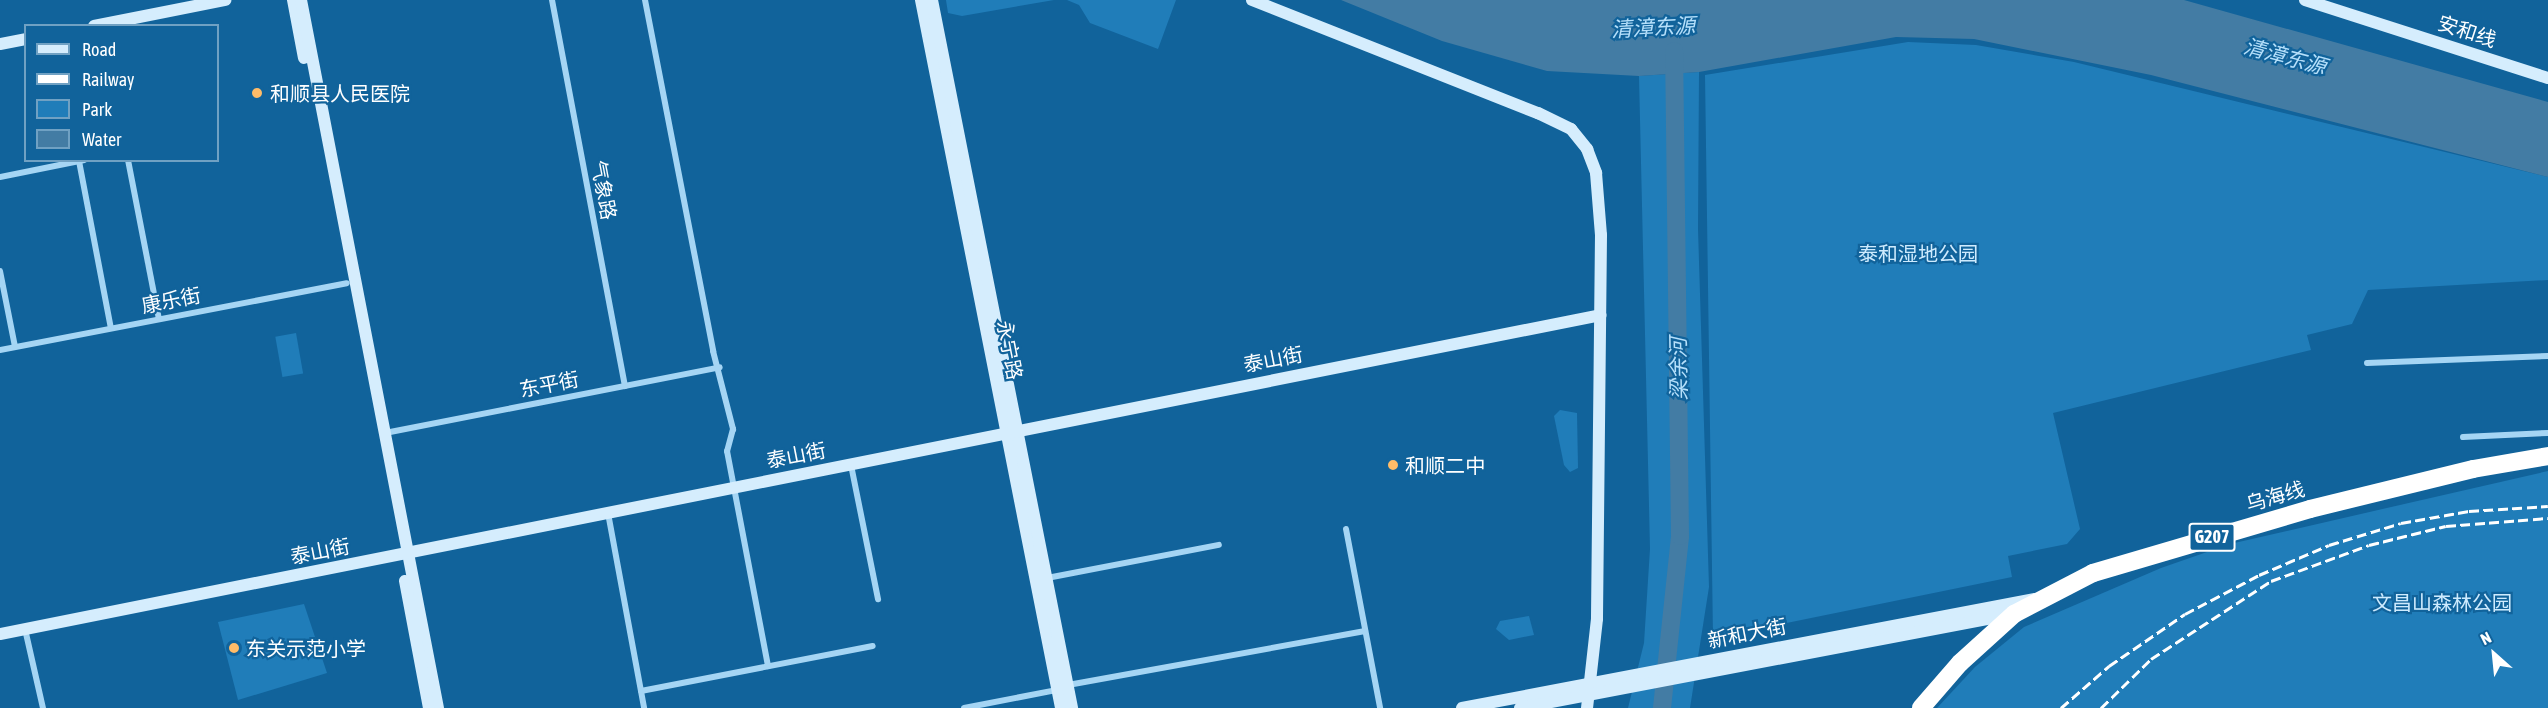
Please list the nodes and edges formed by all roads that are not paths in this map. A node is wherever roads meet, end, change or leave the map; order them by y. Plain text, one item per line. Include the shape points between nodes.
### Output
1 (225, 0) edge
2 (293, 0) edge
3 (301, 0) edge
4 (552, 0) edge
5 (645, 0) edge
6 (921, 0) edge
7 (932, 0) edge
8 (1252, 0) edge
9 (2305, 0) edge
10 (2334, 0) edge
11 (104, 24) edge
12 (24, 39) edge
13 (0, 44) edge
14 (2548, 69) edge
15 (2548, 78) edge
16 (76, 162) edge
17 (81, 162) edge
18 (128, 162) edge
19 (0, 177) edge
20 (0, 271) edge
21 (347, 283) junction
22 (1601, 315) junction
23 (159, 319) junction
24 (111, 328) junction
25 (15, 347) junction
26 (0, 350) edge
27 (2548, 356) edge
28 (2367, 363) dead end
29 (720, 367) junction
30 (625, 386) junction
31 (1012, 431) junction
32 (385, 433) junction
33 (2548, 433) edge
34 (2463, 437) dead end
35 (2548, 456) edge
36 (851, 464) junction
37 (733, 488) junction
38 (608, 513) junction
39 (1346, 529) dead end
40 (1220, 545) dead end
41 (404, 554) junction
42 (1046, 578) junction
43 (878, 598) dead end
44 (2041, 598) junction
45 (2014, 614) junction
46 (25, 629) junction
47 (1365, 631) junction
48 (0, 634) edge
49 (873, 646) dead end
50 (768, 666) junction
51 (1704, 667) junction
52 (1062, 688) junction
53 (1591, 688) junction
54 (641, 691) junction
55 (43, 708) edge
56 (429, 708) edge
57 (438, 708) edge
58 (644, 708) edge
59 (964, 708) edge
60 (1061, 708) edge
61 (1072, 708) edge
62 (1380, 708) edge
63 (1462, 708) edge
64 (1520, 708) edge
65 (1581, 708) edge
66 (1587, 708) edge
67 (1922, 708) edge

1 - 11 main road
2 - 21 main road
3 - 32 main road
4 - 30 street, 气象路
5 - 29 street via 713,351
6 - 31 main road, 永宁路
7 - 31 main road, 永宁路
8 - 22 main road via 1539,113 1575,133 1596,173 1601,224
9 - 15 main road, 安和线
10 - 14 main road, 安和线
12 - 13 main road
16 - 19 street
17 - 24 street
18 - 23 street
20 - 25 street
21 - 23 street, 康乐街
21 - 41 main road
22 - 31 main road, 泰山街
22 - 53 main road via 1599,543
23 - 24 street, 康乐街
24 - 25 street, 康乐街
25 - 26 street, 康乐街
27 - 28 street
29 - 30 street, 东平街
29 - 37 street via 733,429 727,452
30 - 32 street, 东平街
31 - 36 main road, 泰山街
31 - 42 main road, 永宁路
31 - 52 main road, 永宁路
32 - 41 main road
33 - 34 street
35 - 44 highway, 乌海线 / G207 via 2473,469 2310,509 2103,570
36 - 37 main road, 泰山街
36 - 43 street
37 - 38 main road, 泰山街
37 - 50 street
38 - 41 main road, 泰山街
38 - 54 street
39 - 47 street
40 - 42 street
41 - 46 main road, 泰山街
41 - 56 main road
41 - 57 main road
42 - 52 main road, 永宁路
44 - 45 highway, 乌海线 / G207
44 - 51 main road, 新和大街
45 - 51 main road, 新和大街
45 - 67 highway, 乌海线 / G207 via 1952,672
46 - 48 main road, 泰山街
46 - 55 street
47 - 52 street
47 - 62 street
49 - 50 street
50 - 54 street
51 - 53 main road, 新和大街
52 - 59 street
52 - 60 main road, 永宁路
52 - 61 main road, 永宁路
53 - 63 main road, 新和大街
53 - 64 main road, 新和大街
53 - 65 street
53 - 66 main road
54 - 58 street

